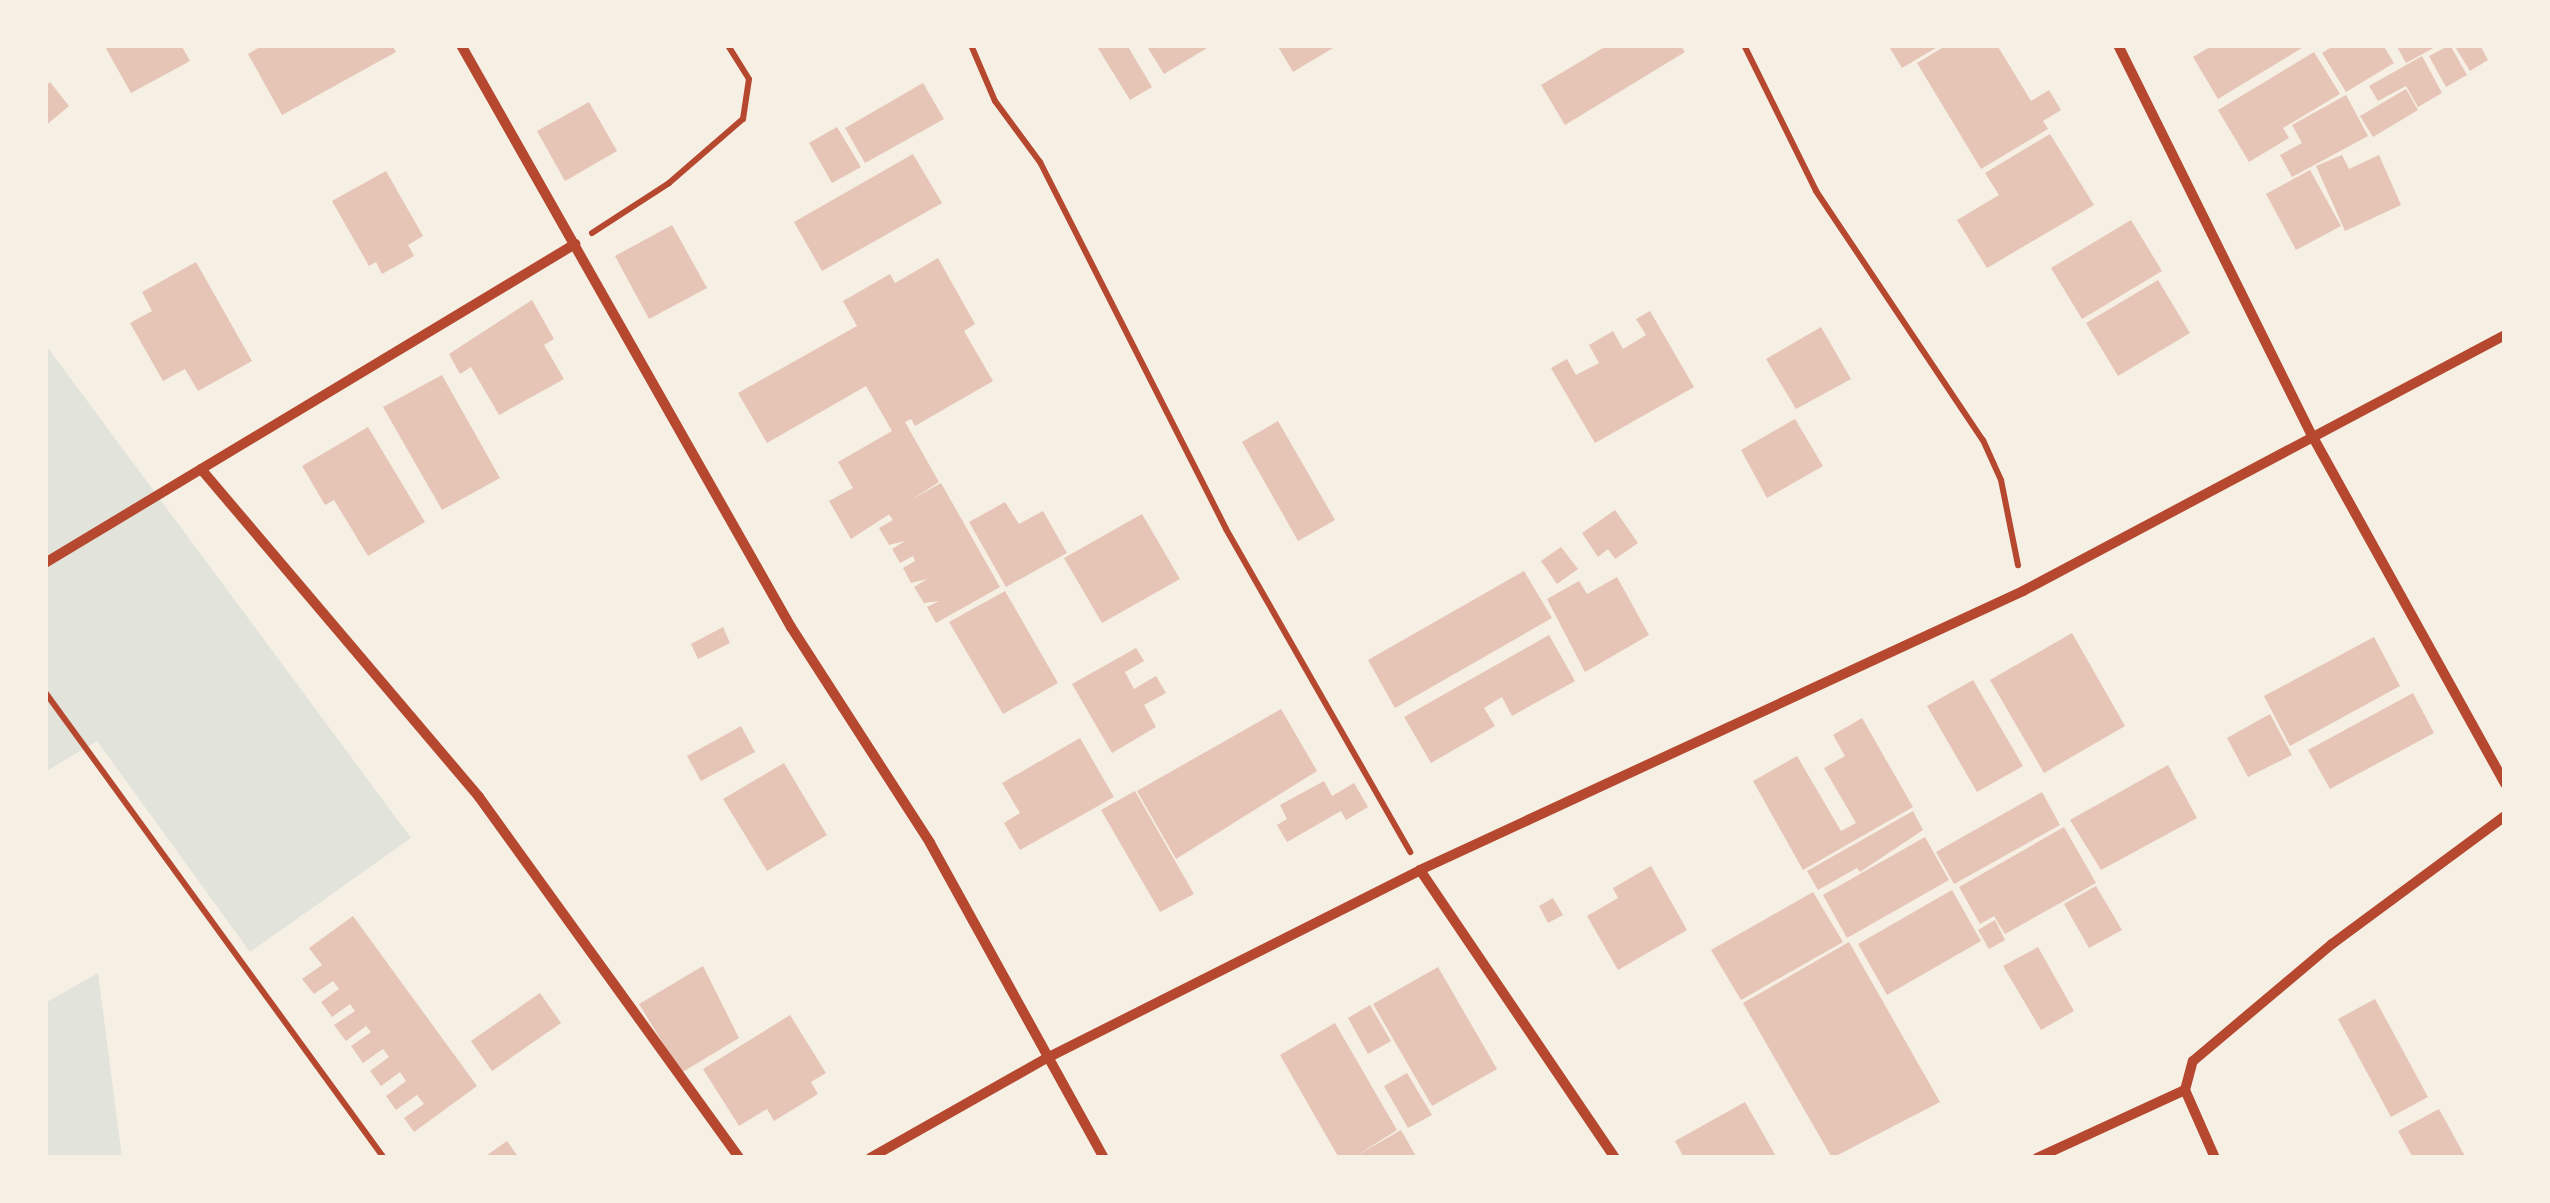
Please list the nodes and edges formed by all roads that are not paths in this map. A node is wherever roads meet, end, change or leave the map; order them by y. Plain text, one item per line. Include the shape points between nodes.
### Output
1 (461, 45) edge
2 (2118, 45) edge
3 (574, 244) junction
4 (2505, 335) edge
5 (2314, 439) junction
6 (201, 469) junction
7 (45, 563) edge
8 (2505, 784) edge
9 (2505, 816) edge
10 (1420, 870) junction
11 (1045, 1059) junction
12 (2185, 1090) junction
13 (740, 1158) edge
14 (870, 1158) edge
15 (1104, 1158) edge
16 (1615, 1158) edge
17 (2037, 1158) edge
18 (2214, 1158) edge

1 - 3 street
2 - 5 street
3 - 6 street
3 - 11 street via 791,627 930,844
4 - 5 street
5 - 8 street
5 - 10 street via 2024,591
6 - 7 street
6 - 13 street via 479,797
9 - 12 street via 2249,1010 2193,1061
10 - 11 street
10 - 16 street
11 - 14 street
11 - 15 street
12 - 17 street
12 - 18 street

